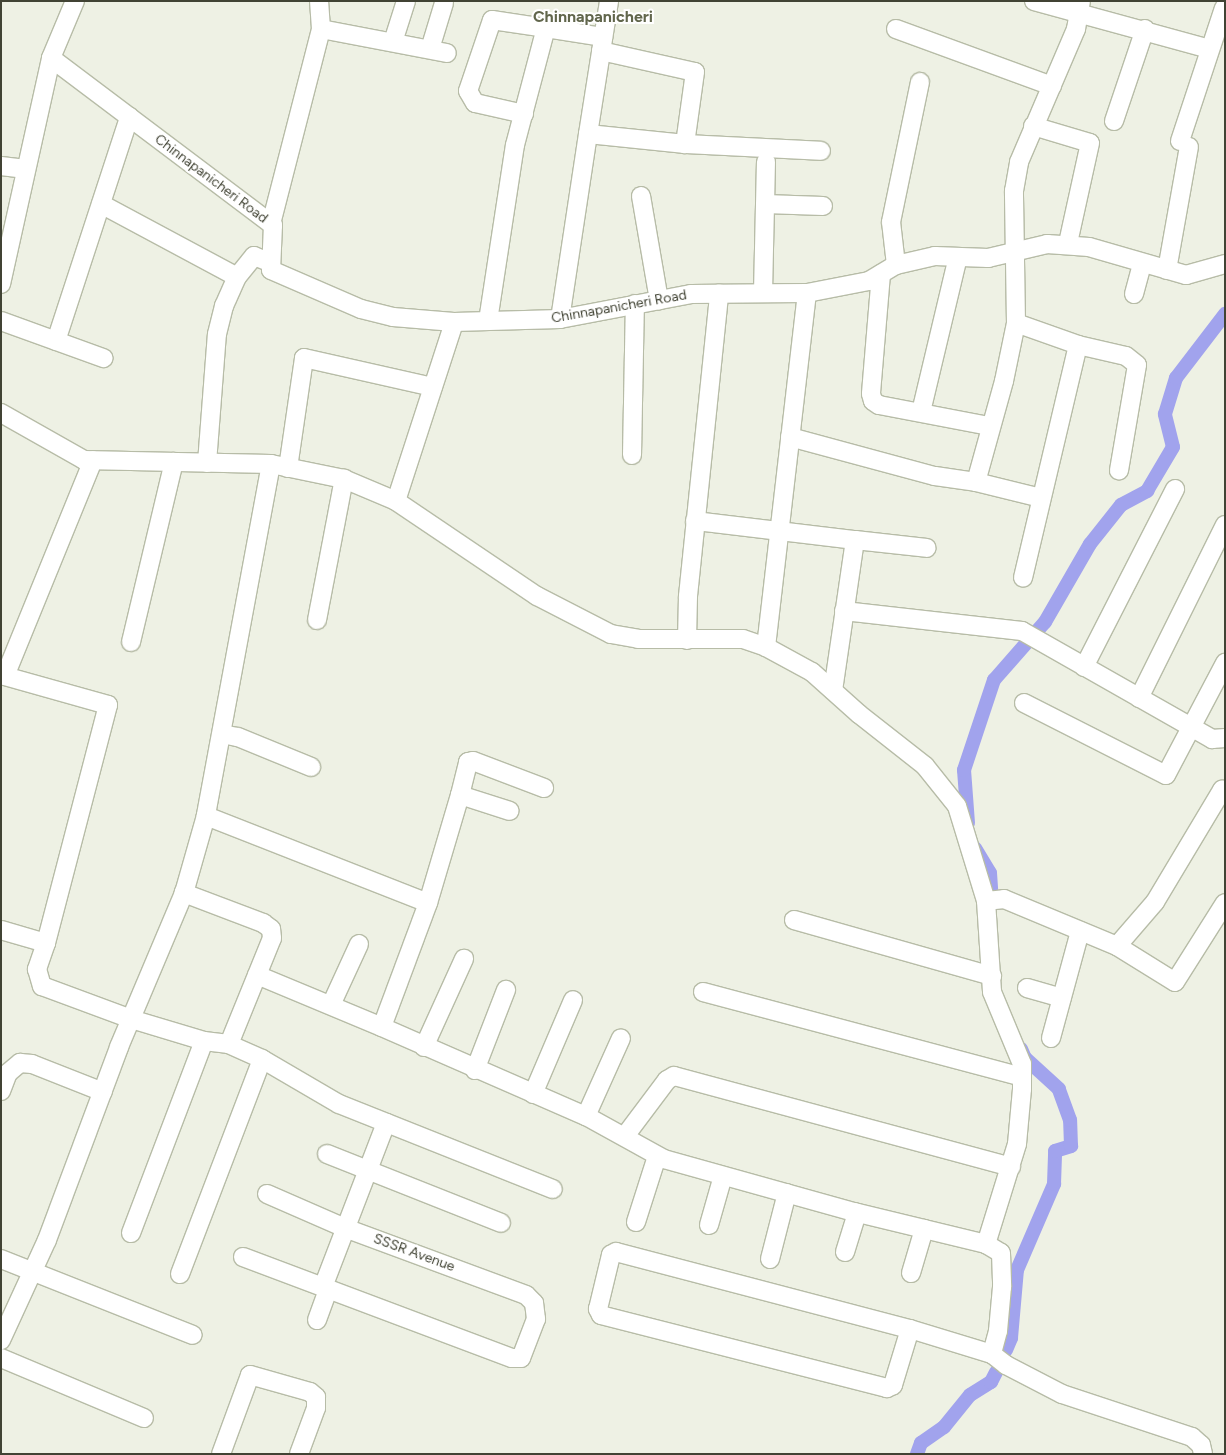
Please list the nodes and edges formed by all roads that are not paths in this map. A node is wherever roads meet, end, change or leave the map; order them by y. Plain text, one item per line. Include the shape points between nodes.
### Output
1 (75, 1) edge
2 (319, 1) edge
3 (406, 1) edge
4 (609, 1) edge
5 (1034, 1) edge
6 (444, 3) dead end
7 (1080, 7) edge
8 (1224, 8) edge
9 (546, 28) junction
10 (321, 29) junction
11 (896, 29) dead end
12 (1145, 29) junction
13 (393, 42) junction
14 (602, 44) junction
15 (430, 49) junction
16 (1210, 50) junction
17 (448, 53) dead end
18 (51, 58) junction
19 (920, 82) dead end
20 (1052, 86) junction
21 (524, 114) junction
22 (129, 117) junction
23 (1114, 121) dead end
24 (1033, 126) junction
25 (588, 134) junction
26 (684, 144) junction
27 (822, 150) dead end
28 (766, 162) dead end
29 (1, 166) edge
30 (26, 170) junction
31 (641, 196) dead end
32 (101, 204) junction
33 (765, 204) junction
34 (823, 206) dead end
35 (271, 224) junction
36 (1068, 243) junction
37 (1013, 252) junction
38 (958, 257) junction
39 (271, 263) junction
40 (1142, 264) junction
41 (1225, 264) edge
42 (889, 269) junction
43 (1167, 270) junction
44 (237, 277) junction
45 (1, 284) edge
46 (764, 293) junction
47 (807, 293) junction
48 (719, 294) junction
49 (1134, 294) dead end
50 (659, 300) junction
51 (635, 304) junction
52 (560, 319) junction
53 (1, 321) edge
54 (488, 321) junction
55 (454, 322) junction
56 (1016, 323) junction
57 (56, 341) junction
58 (1078, 345) junction
59 (103, 358) dead end
60 (433, 387) junction
61 (921, 412) junction
62 (1, 413) edge
63 (989, 426) junction
64 (790, 437) junction
65 (632, 455) dead end
66 (93, 460) junction
67 (174, 462) junction
68 (207, 463) junction
69 (270, 464) junction
70 (288, 468) junction
71 (1119, 470) dead end
72 (344, 479) junction
73 (976, 482) junction
74 (1175, 489) dead end
75 (1041, 498) junction
76 (396, 501) junction
77 (696, 521) junction
78 (1225, 524) edge
79 (779, 532) junction
80 (855, 540) junction
81 (927, 548) dead end
82 (1022, 578) dead end
83 (844, 611) junction
84 (317, 620) dead end
85 (688, 640) junction
86 (132, 642) dead end
87 (766, 646) junction
88 (1225, 663) edge
89 (1084, 667) junction
90 (2, 681) edge
91 (833, 690) junction
92 (1139, 698) junction
93 (1024, 703) dead end
94 (1192, 728) junction
95 (222, 734) junction
96 (1225, 738) edge
97 (311, 767) dead end
98 (544, 788) dead end
99 (1225, 791) edge
100 (460, 795) junction
101 (510, 812) dead end
102 (206, 816) junction
103 (184, 893) junction
104 (986, 901) junction
105 (428, 903) junction
106 (1224, 905) edge
107 (794, 920) dead end
108 (1, 930) edge
109 (1080, 931) junction
110 (46, 943) junction
111 (359, 944) dead end
112 (1117, 946) junction
113 (464, 959) dead end
114 (257, 975) junction
115 (992, 976) junction
116 (1027, 988) dead end
117 (506, 990) dead end
118 (703, 992) dead end
119 (1062, 998) junction
120 (573, 1000) dead end
121 (330, 1005) junction
122 (131, 1019) junction
123 (382, 1027) junction
124 (621, 1038) dead end
125 (1051, 1038) dead end
126 (204, 1041) junction
127 (228, 1044) junction
128 (424, 1048) junction
129 (262, 1059) junction
130 (475, 1070) junction
131 (1022, 1077) junction
132 (1, 1091) edge
133 (103, 1092) junction
134 (533, 1094) junction
135 (586, 1116) junction
136 (386, 1123) junction
137 (625, 1136) junction
138 (327, 1154) dead end
139 (657, 1156) junction
140 (1011, 1167) junction
141 (368, 1171) junction
142 (723, 1176) junction
143 (553, 1188) dead end
144 (267, 1194) dead end
145 (787, 1194) junction
146 (857, 1213) junction
147 (636, 1222) dead end
148 (501, 1223) dead end
149 (708, 1225) dead end
150 (346, 1228) junction
151 (924, 1229) junction
152 (131, 1233) dead end
153 (986, 1244) junction
154 (845, 1252) dead end
155 (243, 1257) dead end
156 (1, 1259) edge
157 (770, 1259) dead end
158 (33, 1271) junction
159 (911, 1273) dead end
160 (180, 1274) dead end
161 (328, 1290) junction
162 (317, 1320) dead end
163 (910, 1329) junction
164 (193, 1335) dead end
165 (1, 1340) edge
166 (992, 1354) junction
167 (1, 1358) edge
168 (144, 1418) dead end
169 (221, 1454) edge
170 (299, 1454) edge
171 (1203, 1454) edge

1 - 18 street
2 - 10 street
3 - 13 street
4 - 14 street
5 - 7 street
6 - 15 street
7 - 12 street
7 - 20 street via 1076,29
8 - 16 street
9 - 14 street
9 - 21 street
9 - 21 street via 492,20 468,91 475,103
10 - 13 street
10 - 35 street
11 - 20 street
12 - 16 street
12 - 23 street
13 - 15 street
14 - 25 street
14 - 26 street via 695,72
15 - 17 street
16 - 43 street via 1184,144
18 - 22 street, Chinnapanicheri Road
18 - 30 street
19 - 42 street via 891,222
20 - 24 street
21 - 54 street via 515,145
22 - 32 street
22 - 35 street, Chinnapanicheri Road
24 - 36 street via 1090,143
24 - 37 street via 1019,162 1014,191
25 - 26 street
25 - 52 street
26 - 27 street
28 - 33 street
29 - 30 street
30 - 45 street
31 - 50 street
32 - 44 street
32 - 57 street
33 - 34 street
33 - 46 street
35 - 39 street, Chinnapanicheri Road
36 - 37 street, Chinnapanicheri Road
36 - 40 street, Chinnapanicheri Road
37 - 38 street, Chinnapanicheri Road via 988,258
37 - 56 street
38 - 42 street, Chinnapanicheri Road via 935,256
38 - 61 street
39 - 44 street via 254,256
39 - 55 street, Chinnapanicheri Road via 271,270 361,309 393,317
40 - 43 street, Chinnapanicheri Road
40 - 49 street
41 - 43 street, Chinnapanicheri Road via 1186,275
42 - 47 street, Chinnapanicheri Road via 869,281
42 - 61 street via 871,394 879,405
44 - 68 street via 217,334
46 - 47 street, Chinnapanicheri Road
46 - 48 street, Chinnapanicheri Road
47 - 64 street
48 - 50 street, Chinnapanicheri Road via 691,294
48 - 77 street
50 - 51 street, Chinnapanicheri Road
51 - 52 street, Chinnapanicheri Road
51 - 65 street
52 - 54 street, Chinnapanicheri Road
53 - 57 street
54 - 55 street, Chinnapanicheri Road
55 - 60 street
56 - 58 street
56 - 63 street via 1004,381
57 - 59 street
58 - 71 street via 1126,356 1137,365
58 - 75 street
60 - 70 street via 304,358
60 - 76 street
61 - 63 street
62 - 66 street via 84,460
63 - 73 street
64 - 73 street via 935,476
64 - 79 street
66 - 67 street
66 - 90 street
67 - 68 street
67 - 86 street
68 - 69 street
69 - 70 street
69 - 95 street
70 - 72 street
72 - 76 street
72 - 84 street
73 - 75 street
74 - 89 street
75 - 82 street
76 - 85 street via 537,596 611,634 638,639
77 - 79 street
77 - 85 street via 688,596
78 - 92 street
79 - 80 street
79 - 87 street
80 - 81 street
80 - 83 street
83 - 89 street via 1022,632
83 - 91 street
85 - 87 street via 743,639
87 - 91 street via 812,672
88 - 94 street
89 - 92 street
90 - 110 street via 108,705
91 - 104 street via 925,766 957,806
92 - 94 street
93 - 94 street via 1166,776
94 - 96 street via 1212,740
95 - 97 street via 238,736
95 - 102 street
98 - 100 street via 474,761 468,762
99 - 112 street via 1222,790 1155,902
100 - 101 street
100 - 105 street
102 - 103 street
102 - 105 street
103 - 114 street via 271,929 272,938
103 - 122 street
104 - 109 street via 1004,899
104 - 115 street
105 - 123 street
106 - 112 street via 1175,982
107 - 115 street
108 - 110 street
109 - 112 street
109 - 119 street
110 - 122 street via 37,969 42,986
111 - 121 street
113 - 128 street
114 - 121 street
114 - 127 street
115 - 131 street via 992,992 1022,1064
116 - 119 street
117 - 130 street
118 - 131 street
119 - 125 street
120 - 134 street
121 - 123 street
122 - 126 street
122 - 133 street
123 - 128 street
124 - 135 street
126 - 127 street
126 - 152 street
127 - 129 street
128 - 130 street
129 - 136 street via 339,1104
129 - 160 street
130 - 134 street
131 - 140 street via 1017,1144
132 - 133 street via 8,1073 20,1063 32,1064
133 - 158 street
134 - 135 street
135 - 137 street
136 - 141 street
136 - 143 street
137 - 139 street
137 - 140 street via 667,1080 674,1076
138 - 141 street
139 - 142 street
139 - 147 street
140 - 153 street
141 - 148 street
141 - 150 street
142 - 145 street
142 - 149 street
144 - 150 street, SSSR Avenue
145 - 146 street
145 - 157 street
146 - 151 street
146 - 154 street
150 - 161 street via 323,1287
150 - 161 street, SSSR Avenue via 526,1295 534,1303 536,1319 521,1358 507,1357
151 - 153 street
151 - 159 street
153 - 166 street via 1001,1253 1002,1287 998,1331
155 - 161 street
156 - 158 street
158 - 164 street
158 - 165 street
161 - 162 street
163 - 163 street via 893,1385 888,1388 601,1315 598,1309 611,1255 616,1252
163 - 166 street
166 - 171 street via 1062,1394 1192,1437 1201,1445
167 - 168 street
169 - 170 street via 250,1376 310,1392 316,1397 316,1408

